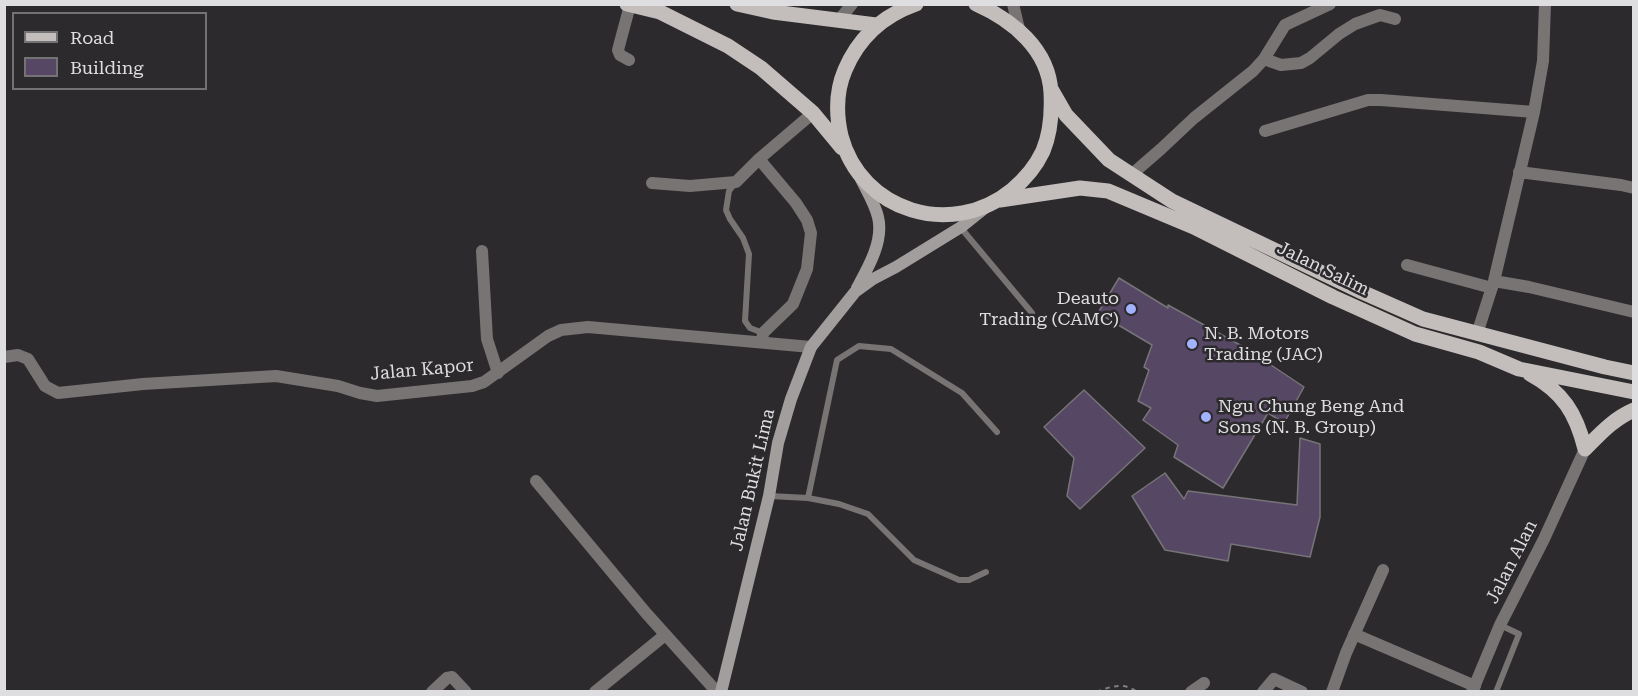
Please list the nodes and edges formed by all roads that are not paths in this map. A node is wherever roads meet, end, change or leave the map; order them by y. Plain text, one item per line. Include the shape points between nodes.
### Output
1 (736, 4) edge
2 (852, 4) edge
3 (916, 4) edge
4 (976, 4) edge
5 (1013, 4) edge
6 (1330, 4) edge
7 (1545, 4) edge
8 (629, 5) edge
9 (902, 7) edge
10 (840, 19) junction
11 (1395, 20) dead end
12 (876, 25) junction
13 (1019, 29) junction
14 (1264, 58) junction
15 (629, 60) dead end
16 (1051, 89) junction
17 (1534, 112) junction
18 (813, 113) junction
19 (1265, 130) dead end
20 (846, 152) junction
21 (759, 159) junction
22 (1519, 172) junction
23 (1131, 175) junction
24 (860, 176) junction
25 (736, 182) junction
26 (652, 183) dead end
27 (1634, 188) edge
28 (994, 203) junction
29 (961, 227) junction
30 (482, 252) dead end
31 (1407, 265) dead end
32 (1493, 284) junction
33 (855, 292) junction
34 (1634, 312) edge
35 (1032, 313) dead end
36 (1477, 334) junction
37 (762, 337) junction
38 (811, 347) junction
39 (4, 357) edge
40 (1519, 369) junction
41 (498, 373) junction
42 (1634, 373) edge
43 (1634, 392) edge
44 (1634, 410) edge
45 (997, 432) dead end
46 (1585, 449) junction
47 (536, 481) dead end
48 (769, 496) junction
49 (808, 498) junction
50 (1383, 570) dead end
51 (986, 572) dead end
52 (1500, 625) junction
53 (1354, 634) junction
54 (665, 635) junction
55 (1204, 682) dead end
56 (1474, 689) edge
57 (432, 692) edge
58 (466, 692) edge
59 (595, 692) edge
60 (719, 692) edge
61 (1191, 692) edge
62 (1263, 692) edge
63 (1302, 692) edge
64 (1332, 692) edge
65 (1496, 692) edge

1 - 10 main road
2 - 10 street
3 - 9 main road
4 - 13 main road
5 - 13 street
6 - 14 street via 1285,25
7 - 17 street via 1543,61
8 - 15 street via 618,50
8 - 18 main road via 660,12 728,46 761,68
9 - 12 main road
10 - 12 main road
11 - 14 street via 1380,15 1362,20 1301,63 1281,65
12 - 20 main road via 853,51 839,84 837,118
13 - 16 main road via 1045,67
14 - 23 street
16 - 23 main road, Jalan Salim via 1066,115 1087,139
16 - 28 main road via 1052,122 1042,152 1025,179
17 - 19 street via 1368,100
17 - 22 street
18 - 20 main road
18 - 21 street
20 - 24 main road, Jalan Salim
21 - 25 street
21 - 37 street via 796,203 811,234 807,269 793,304
22 - 27 street
22 - 32 street
23 - 36 main road, Jalan Salim via 1172,201 1362,292 1423,319
24 - 28 main road, Jalan Salim via 881,195 906,209 933,215 961,214
24 - 33 main road via 879,218 872,259
25 - 26 street via 690,186
25 - 37 lane via 729,191 726,210 747,246 744,321
28 - 29 main road
28 - 40 main road, Jalan Salim via 1080,188 1108,191 1194,227 1415,334 1479,352
29 - 33 main road
29 - 35 lane
30 - 41 street via 487,339
31 - 32 street
32 - 34 street via 1529,287
32 - 36 street
33 - 38 main road, Jalan Bukit Lima
36 - 42 main road, Jalan Salim
37 - 38 street, Jalan Kapor
37 - 41 street, Jalan Kapor via 588,327 561,330
38 - 48 main road, Jalan Bukit Lima via 778,443
39 - 41 street, Jalan Kapor via 18,355 28,359 45,386 58,393 276,376 377,396 472,386
40 - 43 main road, Jalan Salim
40 - 46 main road via 1558,394 1579,427
44 - 46 main road via 1610,424
45 - 49 lane via 962,393 902,355 859,346 837,360
46 - 52 street, Jalan Alan
47 - 54 street
48 - 49 lane
48 - 60 main road, Jalan Bukit Lima
49 - 51 lane via 868,514 914,560 959,580
50 - 53 street
52 - 56 street, Jalan Alan
52 - 65 lane via 1519,634
53 - 56 street
53 - 64 street
54 - 59 street
54 - 60 street
55 - 61 street
57 - 58 street via 452,677
62 - 63 street via 1274,680

